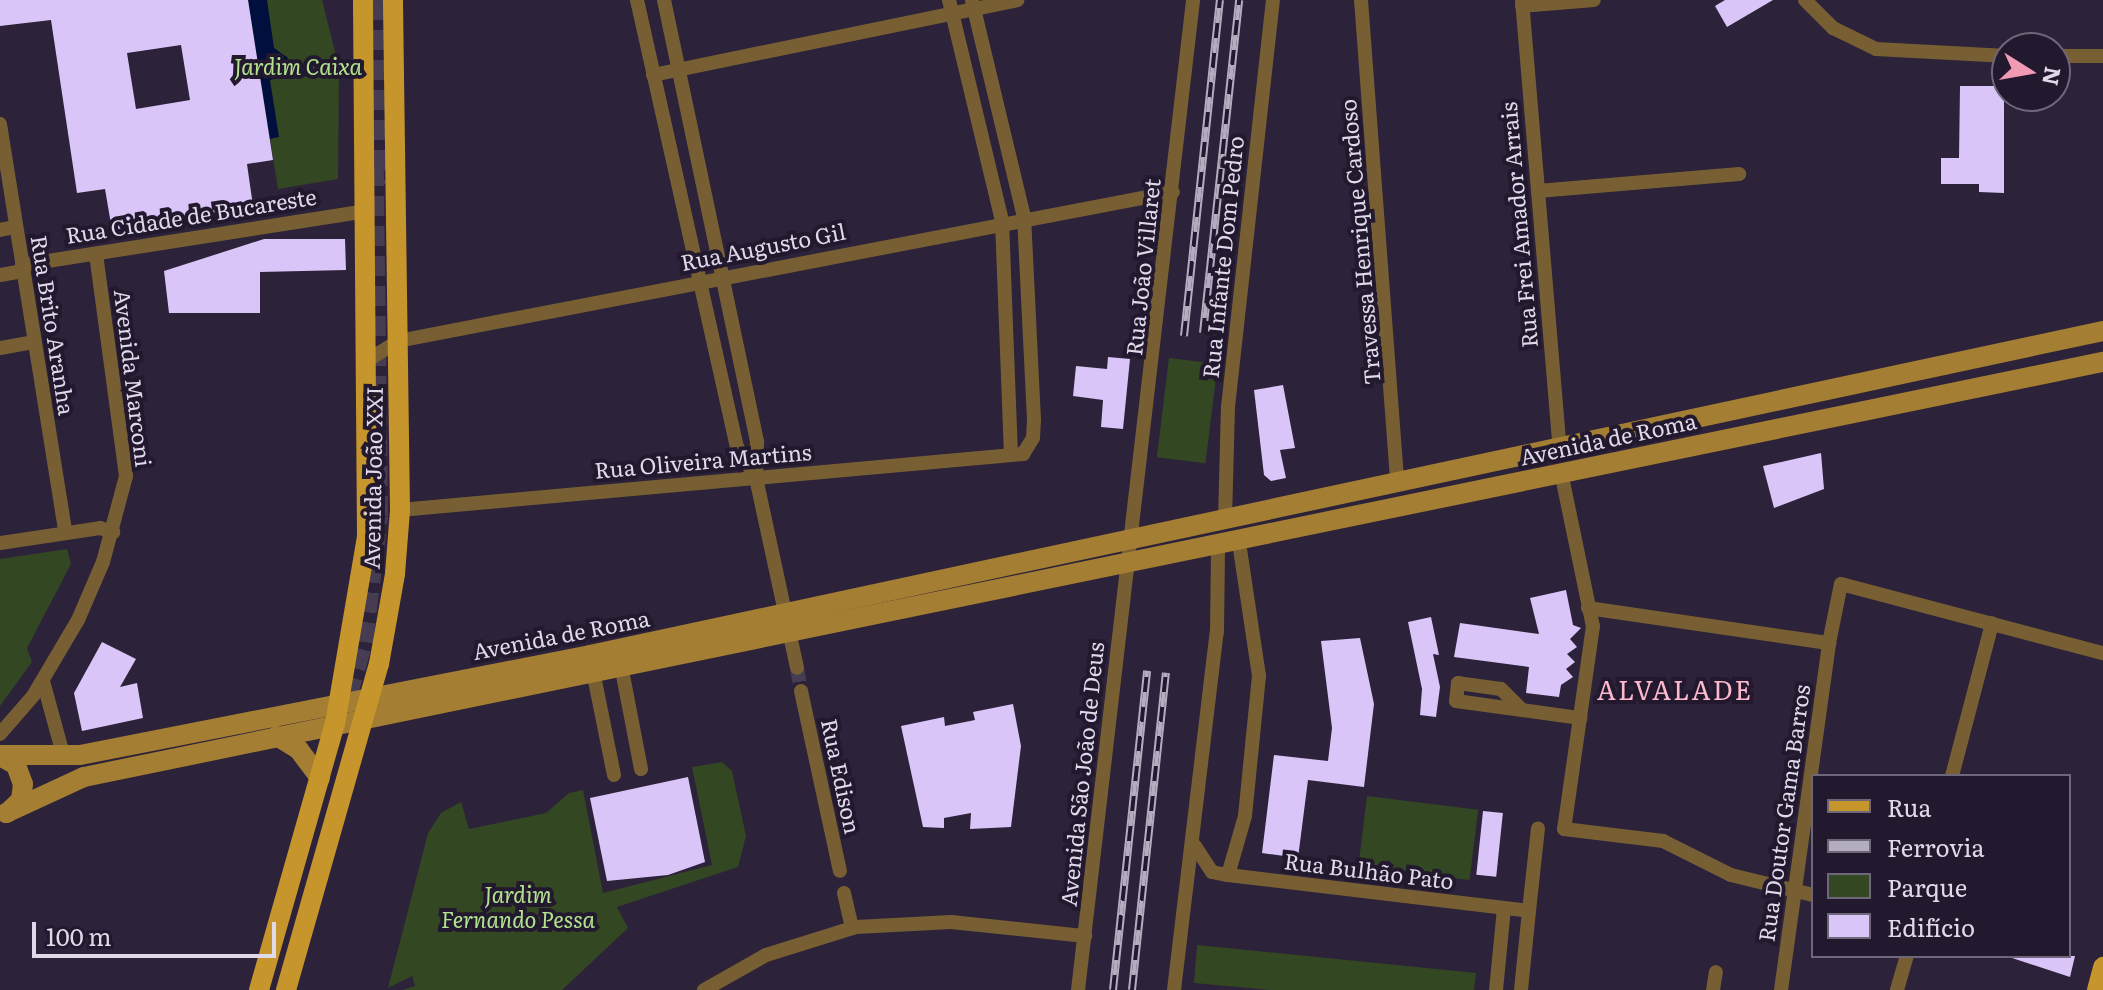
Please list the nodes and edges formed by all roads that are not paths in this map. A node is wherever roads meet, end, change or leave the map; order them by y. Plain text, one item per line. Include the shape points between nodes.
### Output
1 (393, 0) edge
2 (637, 0) edge
3 (664, 0) edge
4 (1017, 0) edge
5 (1193, 0) edge
6 (1273, 0) edge
7 (1361, 0) edge
8 (1594, 0) edge
9 (1805, 0) edge
10 (1522, 3) edge
11 (363, 4) edge
12 (973, 4) edge
13 (951, 6) edge
14 (393, 23) junction
15 (1991, 55) edge
16 (2071, 56) edge
17 (2103, 56) edge
18 (678, 70) junction
19 (653, 75) junction
20 (0, 124) edge
21 (1739, 174) dead end
22 (1538, 191) junction
23 (1173, 192) junction
24 (367, 211) junction
25 (1024, 217) junction
26 (1002, 221) junction
27 (16, 227) junction
28 (0, 230) edge
29 (96, 254) junction
30 (23, 268) junction
31 (0, 275) edge
32 (724, 276) junction
33 (701, 280) junction
34 (2103, 331) edge
35 (398, 341) junction
36 (34, 342) junction
37 (0, 348) edge
38 (368, 360) junction
39 (2103, 362) edge
40 (1558, 444) junction
41 (1011, 455) junction
42 (1558, 472) junction
43 (756, 478) junction
44 (1397, 480) junction
45 (370, 509) junction
46 (400, 510) junction
47 (1225, 520) junction
48 (65, 532) junction
49 (113, 532) junction
50 (1128, 539) junction
51 (1239, 542) junction
52 (0, 543) edge
53 (1218, 546) junction
54 (1124, 563) junction
55 (1588, 608) junction
56 (786, 620) junction
57 (1992, 623) junction
58 (1829, 643) junction
59 (2103, 653) edge
60 (591, 663) junction
61 (621, 665) junction
62 (797, 668) tunnel mouth
63 (43, 681) junction
64 (801, 691) tunnel mouth
65 (370, 694) junction
66 (336, 701) junction
67 (1522, 710) dead end
68 (363, 717) junction
69 (1580, 718) junction
70 (335, 724) junction
71 (0, 734) edge
72 (277, 736) junction
73 (63, 754) junction
74 (0, 756) edge
75 (641, 769) dead end
76 (1811, 774) edge
77 (1953, 774) edge
78 (614, 775) dead end
79 (1811, 777) edge
80 (320, 778) junction
81 (3, 814) edge
82 (1538, 828) dead end
83 (1194, 842) junction
84 (840, 871) dead end
85 (1212, 872) junction
86 (1228, 875) junction
87 (1796, 888) junction
88 (844, 893) dead end
89 (1811, 894) edge
90 (1188, 896) junction
91 (1504, 908) junction
92 (1529, 911) junction
93 (852, 928) junction
94 (1085, 936) junction
95 (1906, 958) edge
96 (2103, 967) edge
97 (1716, 972) dead end
98 (259, 990) edge
99 (286, 990) edge
100 (704, 990) edge
101 (1078, 990) edge
102 (1174, 990) edge
103 (1496, 990) edge
104 (1521, 990) edge
105 (1713, 990) edge
106 (1781, 990) edge
107 (1897, 990) edge
108 (2097, 990) edge

1 - 14 main road, Avenida João XXI
2 - 19 street
3 - 18 street
4 - 12 street
5 - 23 street, Rua João Villaret
6 - 47 street, Rua Infante Dom Pedro via 1228,407
7 - 44 street, Travessa Henrique Cardoso
8 - 10 street
9 - 15 street via 1833,28 1876,49
10 - 22 street, Rua Frei Amador Arrais
11 - 14 main road via 378,21
11 - 24 main road, Avenida João XXI
12 - 13 street
12 - 25 street
13 - 18 street
13 - 26 street
14 - 35 main road, Avenida João XXI
16 - 17 street
18 - 19 street
18 - 32 street
19 - 33 street
20 - 27 street, Rua Brito Aranha
21 - 22 street
22 - 40 street, Rua Frei Amador Arrais
23 - 25 street, Rua Augusto Gil
23 - 50 street, Rua João Villaret
24 - 29 street, Rua Cidade de Bucareste
24 - 38 main road, Avenida João XXI
25 - 26 street, Rua Augusto Gil
25 - 41 street via 1034,420 1030,447
26 - 32 street, Rua Augusto Gil
26 - 41 street
27 - 28 street
27 - 30 street, Rua Brito Aranha
29 - 30 street, Rua Cidade de Bucareste
29 - 49 street, Avenida Marconi via 126,476
30 - 31 street, Rua Cidade de Bucareste
30 - 36 street, Rua Brito Aranha
32 - 33 street, Rua Augusto Gil
32 - 43 street via 757,442
33 - 35 street, Rua Augusto Gil
33 - 43 street via 737,447
34 - 40 main road, Avenida de Roma
35 - 38 street, Rua Augusto Gil
35 - 46 main road, Avenida João XXI
36 - 37 street
36 - 48 street, Rua Brito Aranha
38 - 45 main road, Avenida João XXI
39 - 42 main road, Avenida de Roma
40 - 42 main road
40 - 44 main road, Avenida de Roma
41 - 43 street, Rua Oliveira Martins
42 - 51 main road, Avenida de Roma
42 - 55 street
43 - 46 street, Rua Oliveira Martins
43 - 56 street
44 - 47 main road, Avenida de Roma
45 - 46 main road
45 - 66 main road, Avenida João XXI via 355,629
46 - 65 main road, Avenida João XXI via 386,630
47 - 50 main road, Avenida de Roma
47 - 51 main road
47 - 53 main road
48 - 49 street
48 - 52 street
49 - 63 street, Avenida Marconi via 78,620
50 - 54 street
50 - 56 main road, Avenida de Roma
51 - 53 main road, Avenida de Roma
51 - 86 street via 1259,676 1245,816
53 - 54 main road, Avenida de Roma
53 - 83 street via 1217,632
54 - 56 main road, Avenida de Roma
54 - 94 street, Avenida São João de Deus
55 - 58 street
55 - 69 street via 1593,626
56 - 60 main road, Avenida de Roma
56 - 61 main road, Avenida de Roma
56 - 62 street
57 - 58 street, Rua Doutor Gama Barros via 1841,584
57 - 59 street
57 - 77 street
58 - 76 street, Rua Doutor Gama Barros
60 - 61 main road, Avenida de Roma
60 - 65 main road, Avenida de Roma
60 - 68 main road, Avenida de Roma
60 - 78 street, Avenida de Roma
61 - 75 street, Avenida de Roma
63 - 71 street, Avenida Marconi
63 - 73 street
64 - 84 street, Rua Edison
65 - 66 main road, Avenida de Roma
65 - 68 main road, Avenida João XXI
66 - 70 main road, Avenida João XXI
66 - 73 main road, Avenida de Roma
67 - 69 street
68 - 70 main road, Avenida de Roma
68 - 99 main road, Avenida João XXI
69 - 87 street via 1564,829 1663,841 1731,875
70 - 72 main road, Avenida de Roma
70 - 80 main road, Avenida João XXI
72 - 80 main road via 299,750
72 - 81 main road, Avenida de Roma via 84,777
73 - 74 main road, Avenida de Roma
74 - 81 main road via 16,765 23,784 18,805
79 - 87 street, Rua Doutor Gama Barros
80 - 98 main road, Avenida João XXI
82 - 92 street
83 - 85 street via 1200,861
83 - 90 street
85 - 86 street, Rua Bulhão Pato
85 - 90 street via 1199,878
86 - 91 street, Rua Bulhão Pato
87 - 89 street
87 - 106 street, Rua Doutor Gama Barros
88 - 93 street
90 - 102 street
91 - 92 street, Rua Bulhão Pato
91 - 103 street
92 - 104 street
93 - 94 street via 951,922
93 - 100 street via 766,955
94 - 101 street, Avenida São João de Deus
95 - 107 street
96 - 108 main road
97 - 105 street

